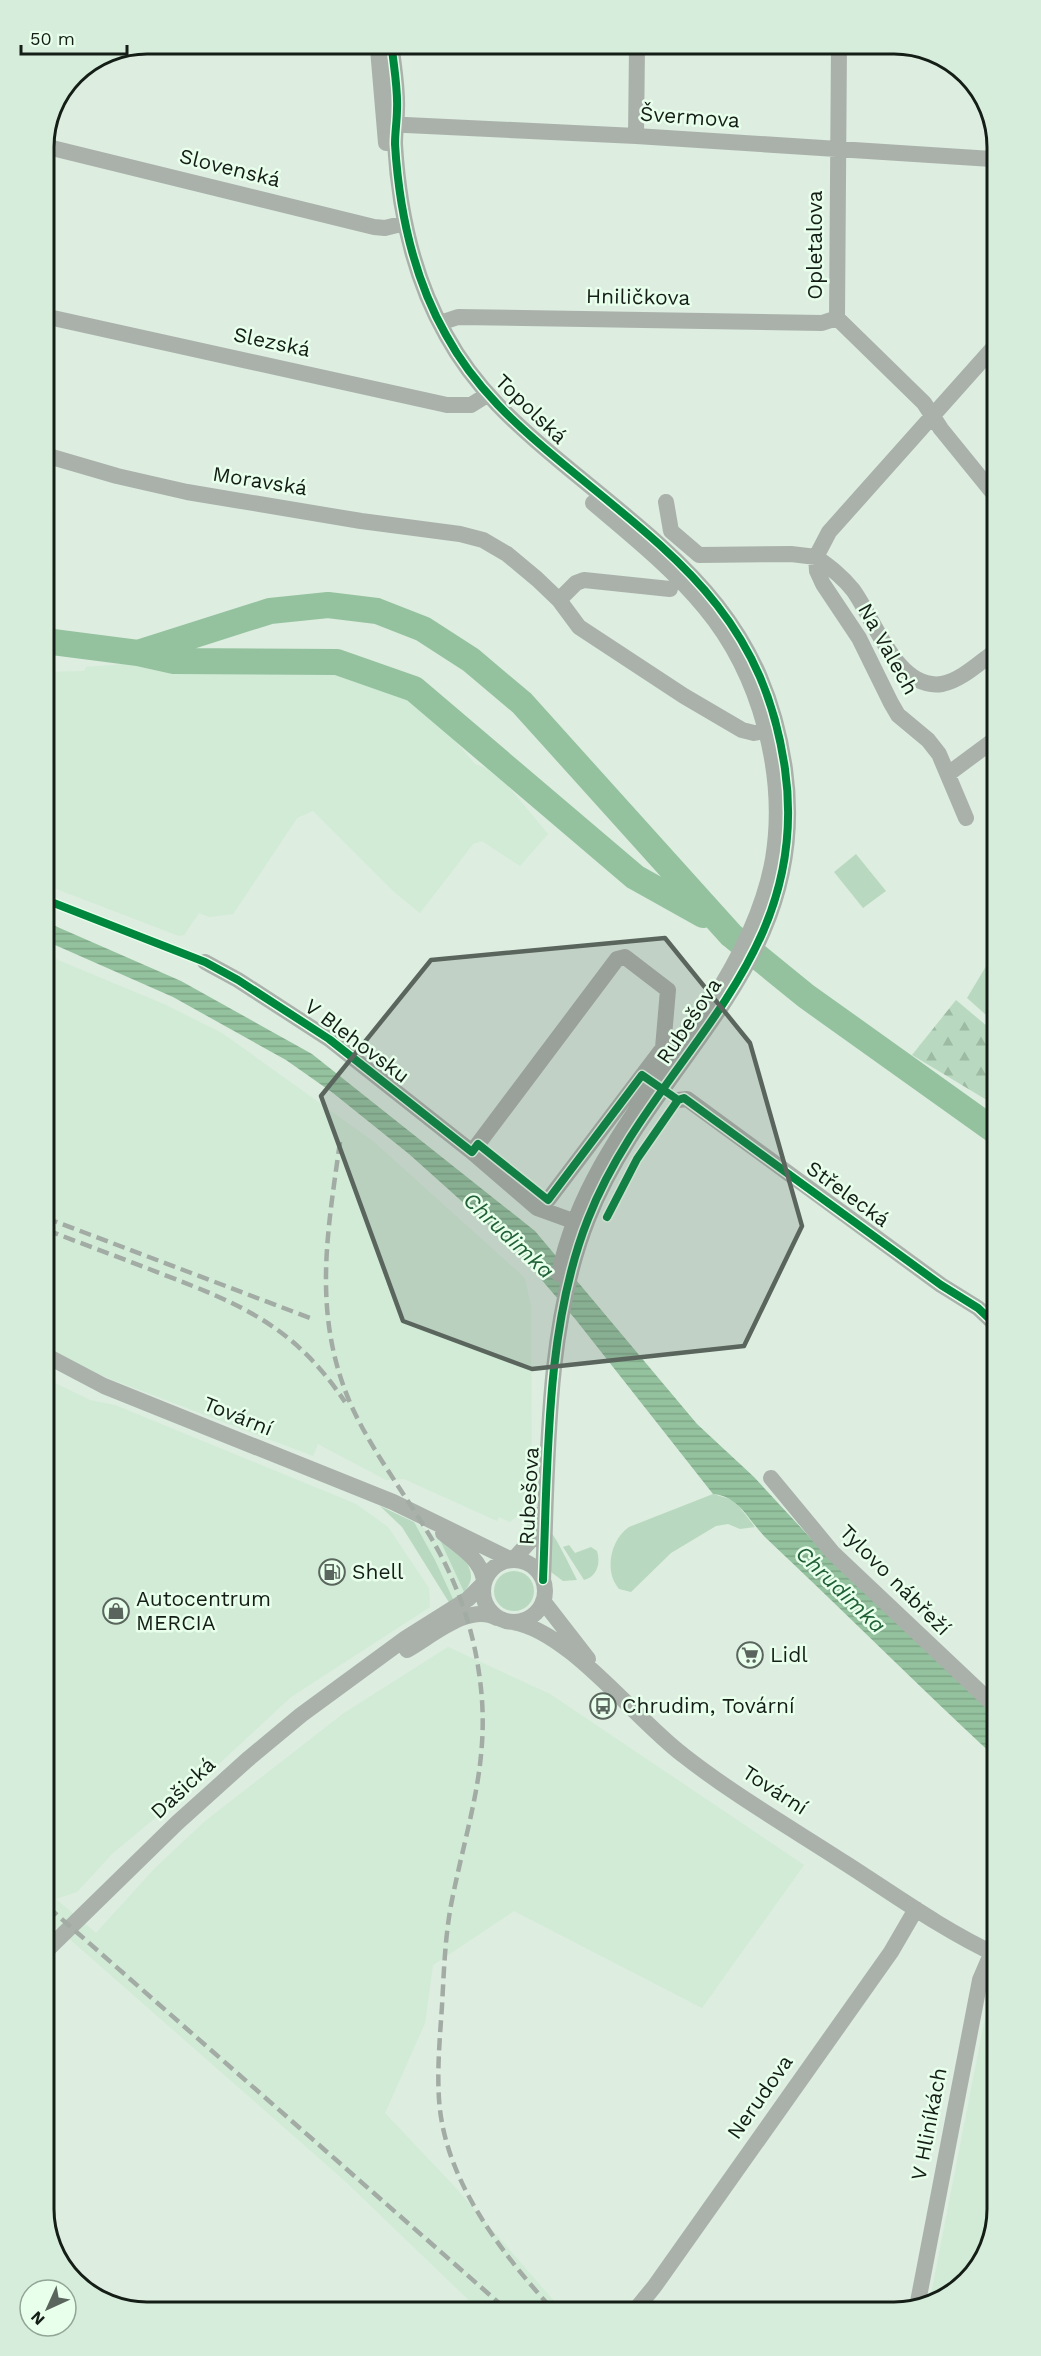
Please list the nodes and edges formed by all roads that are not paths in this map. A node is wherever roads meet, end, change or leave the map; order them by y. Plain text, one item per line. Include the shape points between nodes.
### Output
1 (379, 54) edge
2 (392, 54) edge
3 (637, 54) edge
4 (838, 54) edge
5 (390, 124) junction
6 (636, 136) junction
7 (54, 148) edge
8 (837, 151) junction
9 (987, 159) edge
10 (401, 224) junction
11 (54, 318) edge
12 (837, 318) junction
13 (440, 323) junction
14 (987, 355) edge
15 (484, 397) junction
16 (933, 415) junction
17 (54, 458) edge
18 (987, 485) edge
19 (666, 501) dead end
20 (816, 557) junction
21 (670, 589) dead end
22 (559, 600) junction
23 (987, 657) edge
24 (771, 730) junction
25 (987, 745) edge
26 (948, 774) junction
27 (966, 818) dead end
28 (205, 962) dead end
29 (678, 1100) dead end
30 (472, 1152) junction
31 (548, 1200) dead end
32 (580, 1224) junction
33 (987, 1316) edge
34 (556, 1319) junction
35 (54, 1360) edge
36 (771, 1478) dead end
37 (416, 1513) junction
38 (512, 1560) junction
39 (543, 1580) junction
40 (484, 1582) junction
41 (543, 1601) junction
42 (506, 1620) junction
43 (361, 1673) junction
44 (619, 1697) junction
45 (987, 1698) edge
46 (916, 1909) junction
47 (54, 1943) edge
48 (987, 1950) edge
49 (987, 1967) edge
50 (919, 2298) edge
51 (642, 2302) edge

1 - 5 street, Topolská
2 - 5 street, Topolská via 397,106
3 - 6 street
4 - 8 street, Opletalova
5 - 6 street, Švermova
5 - 10 street, Topolská
6 - 8 street, Švermova
7 - 10 street, Slovenská via 374,227
8 - 9 street, Švermova
8 - 12 street, Opletalova
10 - 13 street, Topolská
10 - 15 street, Topolská via 411,276 427,317 451,360
11 - 15 street, Slezská via 447,405 467,406
12 - 13 street, Hniličkova via 822,323 458,317
12 - 16 street, Opletalova
13 - 15 street, Topolská
14 - 16 street
15 - 24 street, Topolská via 522,444 666,566 706,609 742,664
16 - 18 street, Opletalova
16 - 20 street via 830,532
17 - 22 street, Moravská via 186,492 471,536 507,554
19 - 20 street via 671,531 699,555
20 - 23 street, Na Valech via 854,592 903,671 926,683 943,684
20 - 26 street, Na Valech via 823,584 859,638 898,715 933,746
21 - 22 street via 584,580
22 - 24 street via 579,627 684,696 742,730
24 - 32 street, Rubešova via 775,844 761,920 730,981 601,1165
25 - 26 street
26 - 27 street, Na Valech
28 - 30 street, V Blehovsku via 309,1025
29 - 33 street, Střelecká via 687,1099
30 - 31 street via 617,959 625,957 668,990 664,1044
30 - 32 street, V Blehovsku via 537,1208
32 - 34 street, Rubešova
34 - 38 street, Rubešova via 542,1404 536,1526 529,1543
34 - 39 street, Rubešova
35 - 37 street, Tovární via 104,1386
36 - 45 street, Tylovo nábřeží via 833,1553
37 - 38 street, Tovární
37 - 40 street, Tovární via 473,1559
38 - 39 street via 531,1565
38 - 40 street via 495,1566
39 - 41 street
40 - 42 street via 485,1604
40 - 43 street, Dašická via 468,1599 406,1638
41 - 42 street via 533,1616
41 - 44 street, Tovární
42 - 43 street, Dašická via 485,1613 470,1615
42 - 44 street, Tovární via 530,1627 562,1646
43 - 47 street, Dašická via 301,1715 247,1760
44 - 46 street, Tovární via 703,1770
46 - 48 street, Tovární
46 - 51 street, Nerudova via 891,1952
49 - 50 street, V Hliníkách via 980,1980

